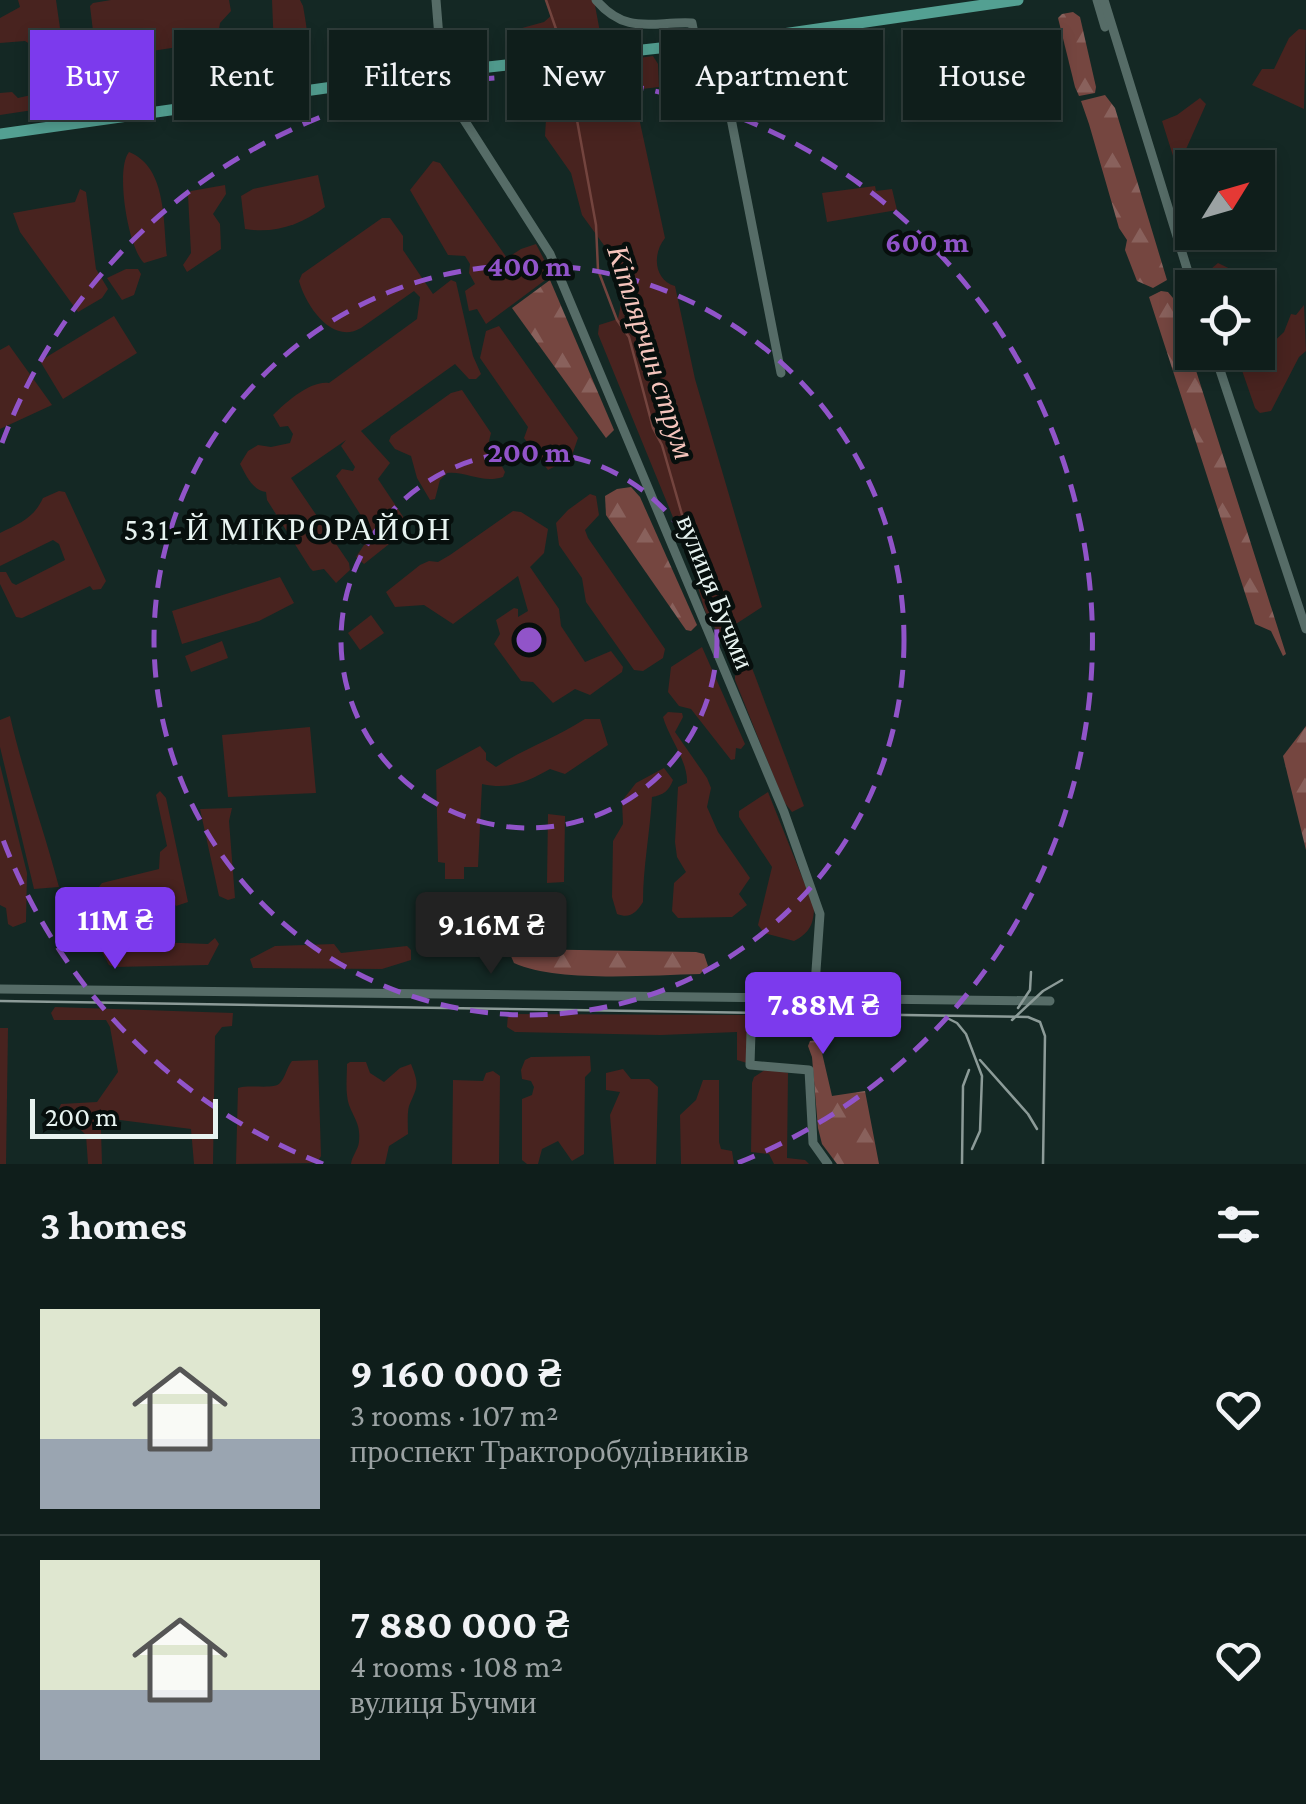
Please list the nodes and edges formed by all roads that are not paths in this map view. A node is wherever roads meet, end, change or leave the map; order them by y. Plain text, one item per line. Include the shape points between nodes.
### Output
1 (436, 0) edge
2 (596, 0) edge
3 (1018, 0) edge
4 (1100, 0) edge
5 (438, 30) edge
6 (693, 30) edge
7 (802, 30) edge
8 (661, 48) edge
9 (487, 67) edge
10 (329, 88) edge
11 (462, 120) edge
12 (731, 120) edge
13 (0, 134) edge
14 (1187, 270) edge
15 (1220, 370) edge
16 (780, 373) dead end
17 (1306, 630) edge
18 (0, 990) edge
19 (814, 999) junction
20 (752, 1000) junction
21 (1050, 1001) dead end
22 (828, 1164) edge

1 - 5 street, вулиця Бучми
2 - 6 street via 626,23 692,23
3 - 7 main road
4 - 14 street
8 - 9 main road
10 - 13 main road
11 - 19 street, вулиця Бучми via 550,254 771,780 820,914
12 - 16 street
15 - 17 street
18 - 20 street
19 - 20 street
19 - 21 street
20 - 22 street via 750,1065 809,1070 813,1142

